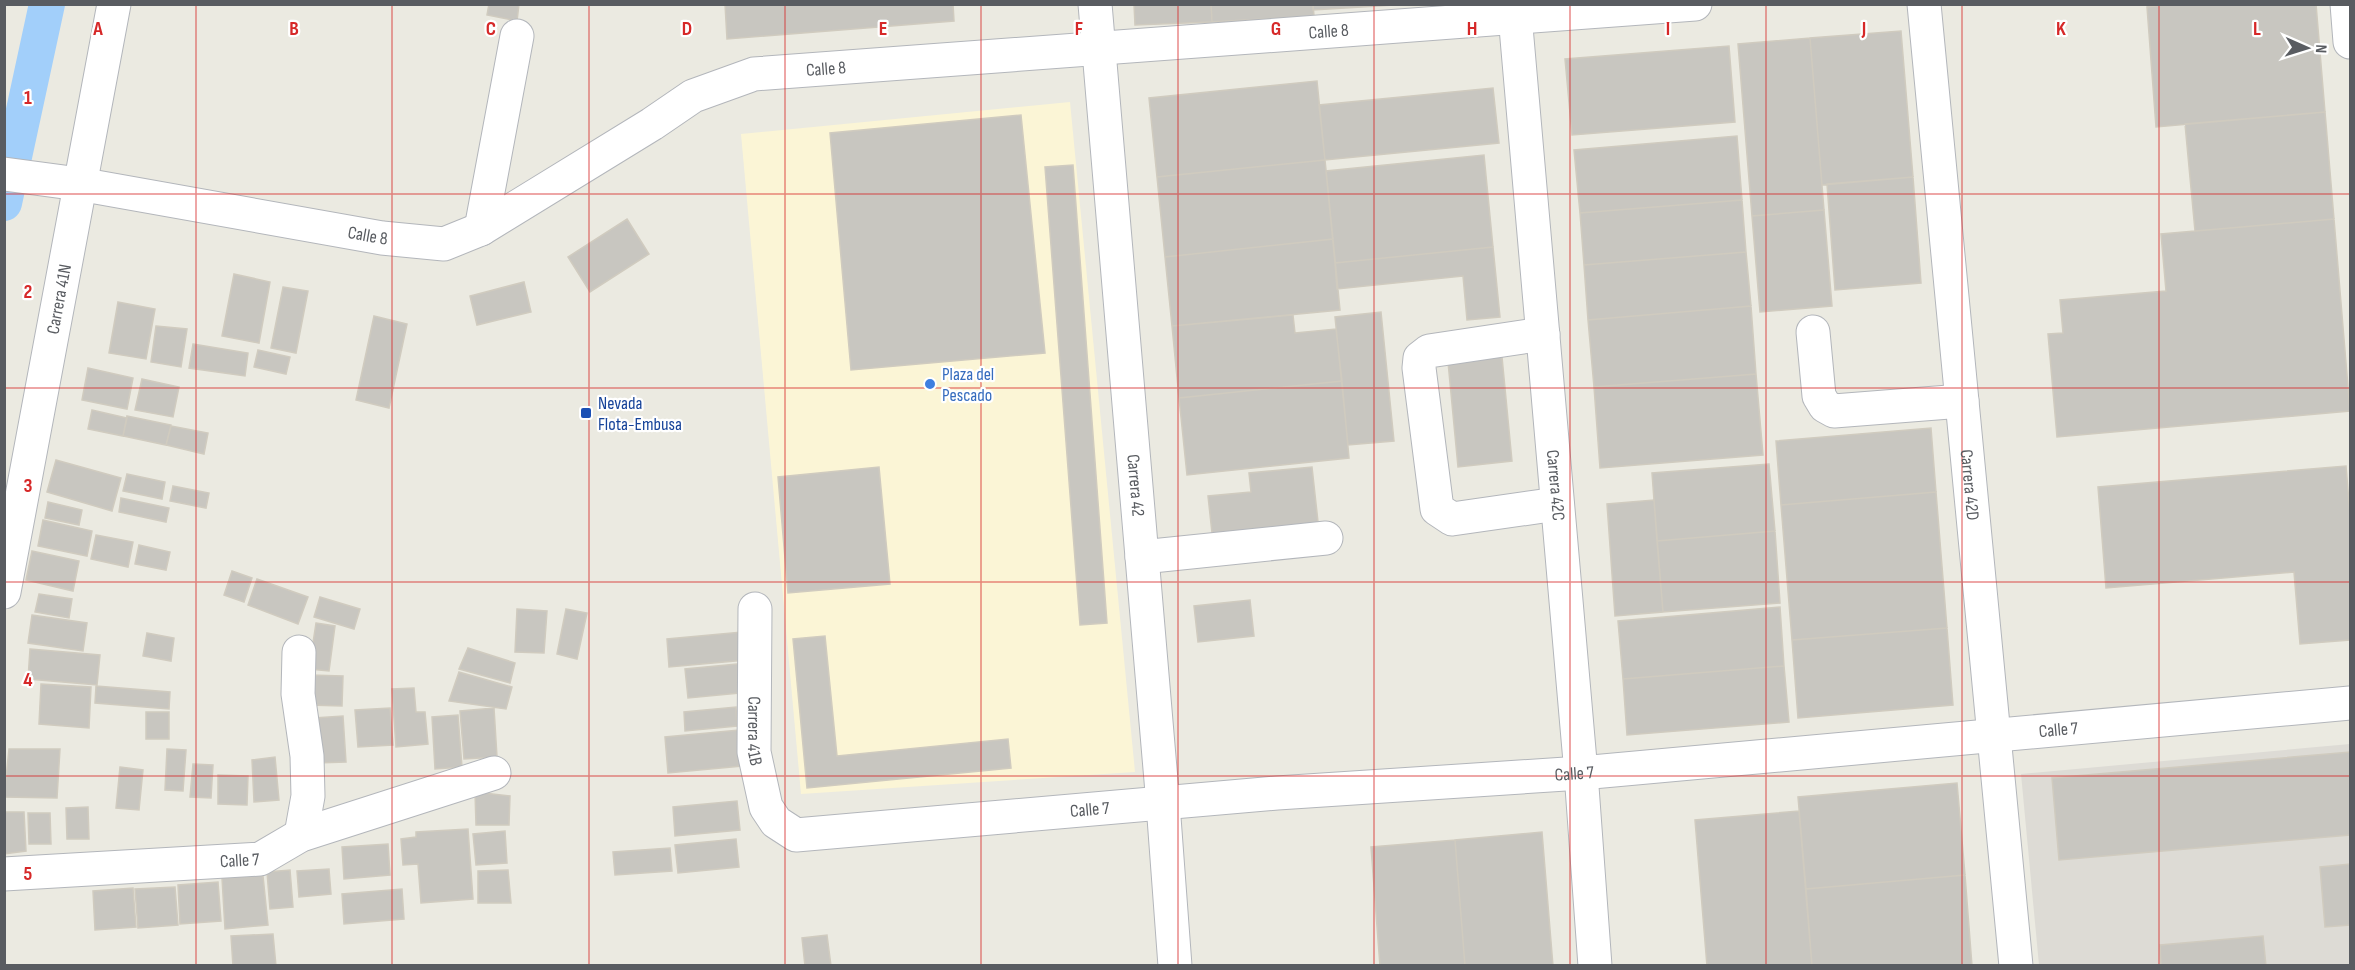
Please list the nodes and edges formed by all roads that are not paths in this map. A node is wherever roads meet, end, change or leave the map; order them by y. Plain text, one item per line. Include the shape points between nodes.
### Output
1 (114, 4) edge
2 (1095, 4) edge
3 (1695, 4) edge
4 (1924, 4) edge
5 (2347, 4) edge
6 (1515, 11) edge
7 (518, 36) dead end
8 (2350, 42) edge
9 (1099, 50) junction
10 (4, 174) edge
11 (70, 183) junction
12 (481, 229) junction
13 (1814, 332) dead end
14 (1543, 334) junction
15 (1962, 401) junction
16 (1557, 504) junction
17 (1326, 538) dead end
18 (1142, 557) junction
19 (4, 592) edge
20 (755, 609) dead end
21 (299, 652) dead end
22 (2350, 703) edge
23 (1994, 736) junction
24 (494, 773) dead end
25 (1581, 773) junction
26 (1164, 804) junction
27 (301, 835) junction
28 (796, 835) joint
29 (4, 874) edge
30 (1175, 966) edge
31 (1595, 966) edge
32 (2016, 966) edge

1 - 11 street, Carrera 41N
2 - 9 street, Carrera 42
3 - 6 street, Calle 8
4 - 15 street, Carrera 42D
5 - 8 street
6 - 9 street, Calle 8
6 - 14 street, Carrera 42C
7 - 12 street
9 - 12 street, Calle 8 via 754,74 693,96
9 - 18 street, Carrera 42
10 - 11 street, Calle 8
11 - 12 street, Calle 8 via 382,238 444,244
11 - 19 street, Carrera 41N
13 - 15 street via 1819,396 1834,411
14 - 16 street, Carrera 42C
14 - 16 street via 1429,351 1420,358 1419,368 1437,509 1452,519
15 - 23 street, Carrera 42D
16 - 25 street, Carrera 42C
17 - 18 street
18 - 26 street, Carrera 42
20 - 28 street, Carrera 41B via 754,752 766,807 776,822
21 - 27 street via 298,694 308,796
22 - 23 street, Calle 7
23 - 25 street, Calle 7
23 - 32 street, Carrera 42D
24 - 27 street, Calle 7
25 - 26 street, Calle 7
25 - 31 street, Carrera 42C
26 - 28 street, Calle 7
26 - 30 street, Carrera 42
27 - 29 street, Calle 7 via 260,859

